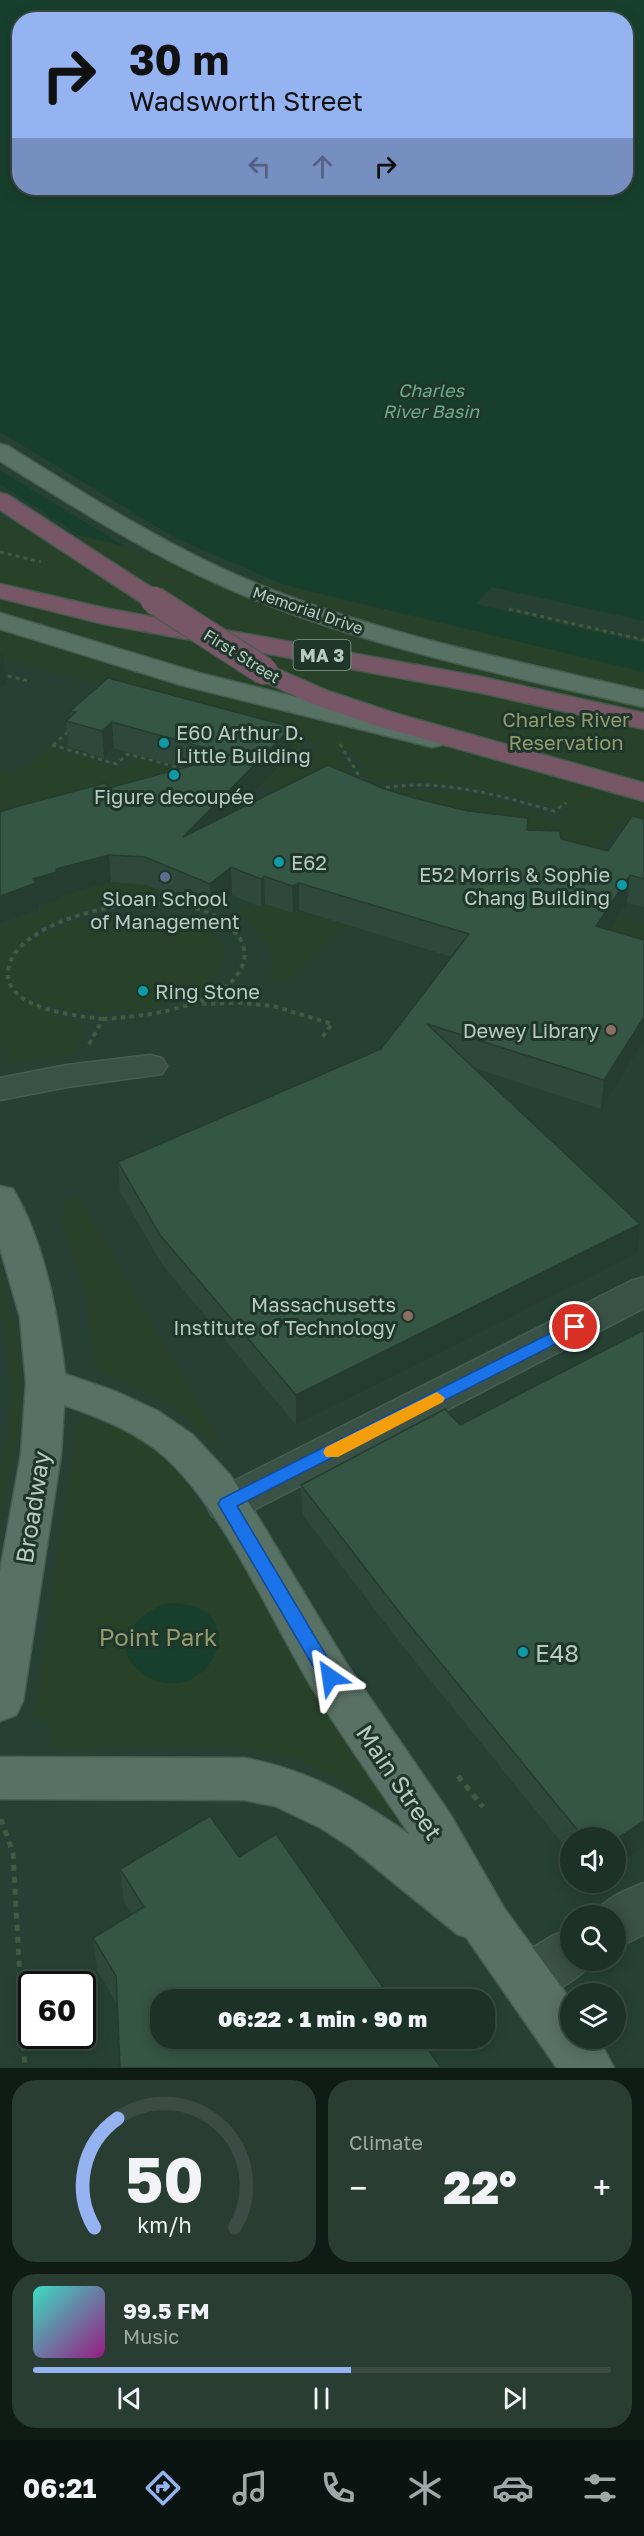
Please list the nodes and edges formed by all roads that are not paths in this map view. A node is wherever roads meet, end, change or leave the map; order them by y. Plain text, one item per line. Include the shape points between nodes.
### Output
1 (0, 451) edge
2 (0, 500) edge
3 (0, 591) edge
4 (0, 621) edge
5 (644, 699) edge
6 (644, 721) edge
7 (510, 757) junction
8 (644, 792) edge
9 (150, 1066) dead end
10 (0, 1089) edge
11 (0, 1198) edge
12 (644, 1291) edge
13 (46, 1383) junction
14 (227, 1504) junction
15 (0, 1701) edge
16 (0, 1778) edge
17 (644, 1906) edge
18 (626, 1918) edge
19 (486, 1926) junction
20 (560, 1959) edge
21 (525, 1980) junction
22 (588, 2068) edge

1 - 5 main road, Memorial Drive via 147,541 273,599 346,624
2 - 7 highway, First Street / MA 3, bridge via 264,671 349,708
3 - 6 highway, Memorial Drive / MA 3 via 104,616 477,684
4 - 7 main road via 190,679
7 - 8 highway, MA 3
9 - 10 street
11 - 13 main road via 39,1317
12 - 14 street
13 - 14 main road, Main Street via 117,1409 165,1435 189,1457
13 - 15 main road, Broadway via 41,1454
14 - 19 main road, Main Street via 330,1677 428,1822
16 - 19 main road, Main Street via 244,1779 271,1783 305,1796 356,1826
17 - 18 street
19 - 21 main road, Main Street
20 - 21 street
21 - 22 main road, Main Street

